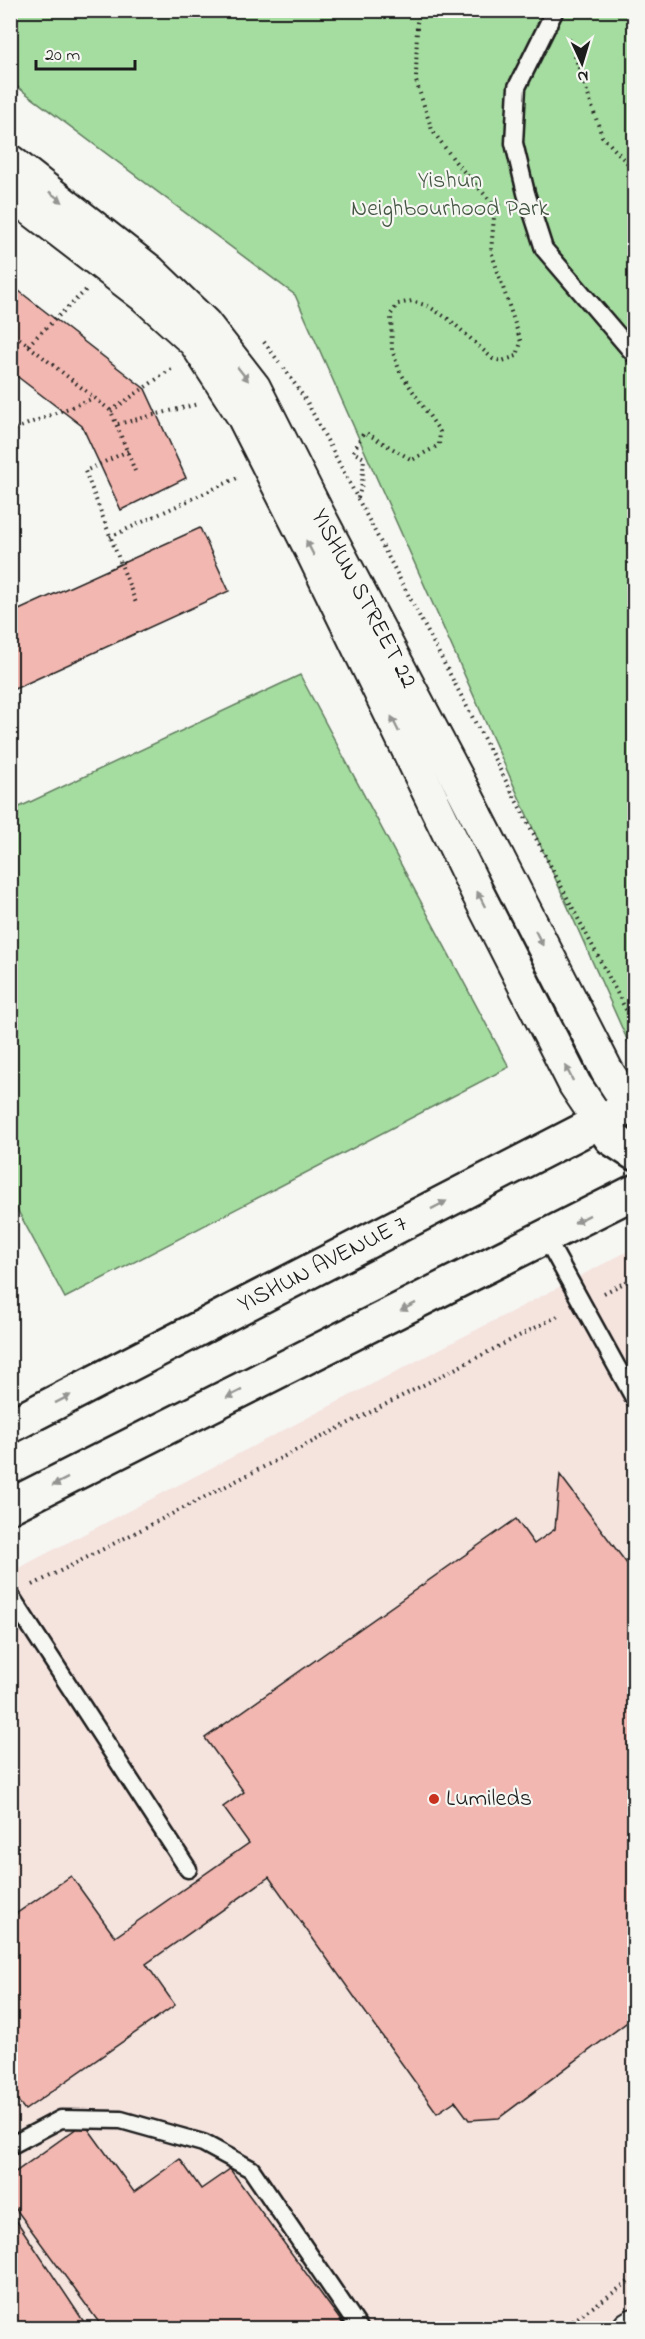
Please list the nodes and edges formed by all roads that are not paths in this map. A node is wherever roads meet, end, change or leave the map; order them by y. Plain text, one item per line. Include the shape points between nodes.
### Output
1 (555, 10) edge
2 (10, 161) edge
3 (10, 193) edge
4 (634, 354) edge
5 (634, 1099) edge
6 (634, 1104) edge
7 (600, 1122) junction
8 (634, 1153) edge
9 (634, 1192) edge
10 (546, 1238) junction
11 (628, 1368) edge
12 (634, 1398) edge
13 (10, 1426) edge
14 (10, 1506) edge
15 (11, 1595) edge
16 (188, 1869) dead end
17 (10, 2146) edge
18 (634, 2325) edge
19 (359, 2328) edge
20 (629, 2328) edge

1 - 4 lane via 517,87 514,142 544,249
2 -> 5 street, YISHUN STREET 22 via 150,271 205,324 254,387 606,1071 622,1094
7 -> 3 street, YISHUN STREET 22 via 575,1085 482,902 243,416 195,342 144,296
6 - 7 main road, YISHUN AVENUE 7
7 - 8 main road via 611,1138
13 -> 7 main road, YISHUN AVENUE 7
9 -> 10 main road
10 - 11 lane via 582,1304
10 -> 14 main road
11 - 12 lane
15 - 16 lane
17 - 19 lane via 61,2119 121,2120 203,2143 251,2169
18 - 20 street

